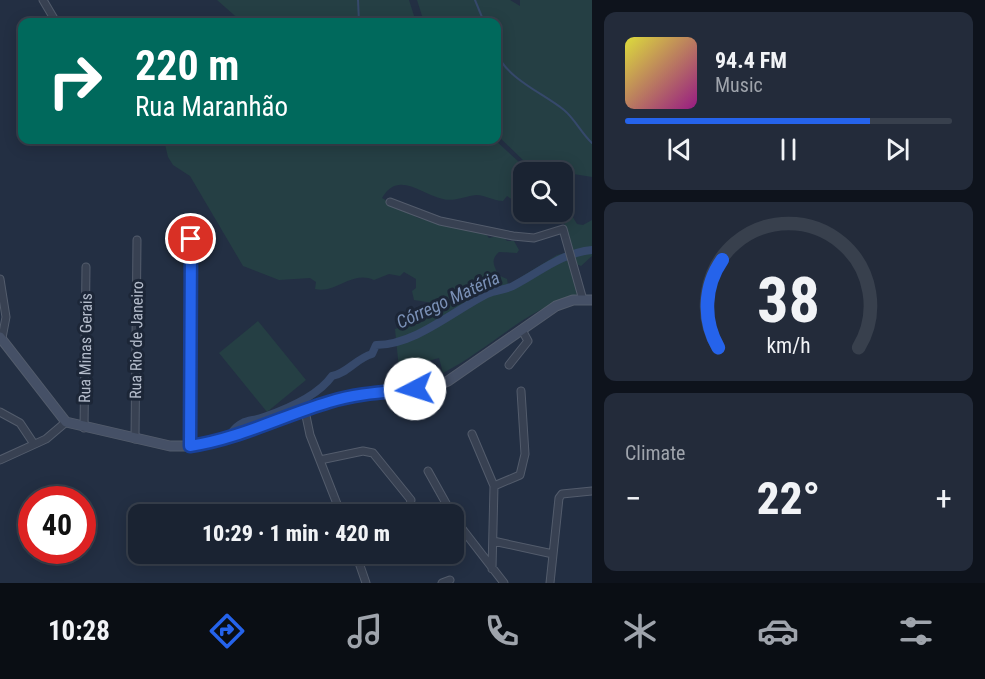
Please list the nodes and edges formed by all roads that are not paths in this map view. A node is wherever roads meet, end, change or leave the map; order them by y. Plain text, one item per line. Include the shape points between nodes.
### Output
1 (43, 0) edge
2 (54, 18) edge
3 (390, 202) dead end
4 (191, 239) dead end
5 (137, 240) dead end
6 (86, 267) dead end
7 (0, 279) edge
8 (587, 300) edge
9 (522, 330) junction
10 (1, 337) edge
11 (509, 365) dead end
12 (521, 391) dead end
13 (305, 411) junction
14 (0, 412) edge
15 (66, 422) junction
16 (84, 428) junction
17 (472, 434) dead end
18 (135, 439) junction
19 (34, 444) junction
20 (190, 446) junction
21 (0, 460) edge
22 (320, 460) junction
23 (428, 471) dead end
24 (494, 486) junction
25 (592, 491) edge
26 (337, 504) edge
27 (410, 504) edge
28 (446, 504) edge
29 (464, 532) edge
30 (493, 541) junction
31 (553, 554) junction
32 (359, 564) edge
33 (492, 569) junction
34 (450, 580) dead end
35 (366, 583) edge
36 (442, 583) edge
37 (504, 583) edge
38 (550, 583) edge

1 - 2 street
3 - 8 street via 440,221 513,236 534,238 563,229
4 - 20 street
5 - 18 street, Rua Rio de Janeiro
6 - 16 street, Rua Minas Gerais
7 - 10 street via 6,317
8 - 9 street via 556,306
9 - 11 street via 528,340
9 - 13 street via 430,389 352,396
10 - 15 street
12 - 24 street via 525,454 519,475
13 - 20 street via 225,439
13 - 22 street
14 - 19 street via 20,423
15 - 16 street
15 - 19 street
16 - 18 street
17 - 24 street
18 - 20 street
19 - 21 street
22 - 26 street
22 - 27 street via 363,451 373,453 411,500
23 - 28 street
24 - 30 street
25 - 31 street via 562,494 559,498
29 - 33 street
30 - 31 street
30 - 33 street
31 - 38 street
32 - 35 street
33 - 37 street
34 - 36 street

